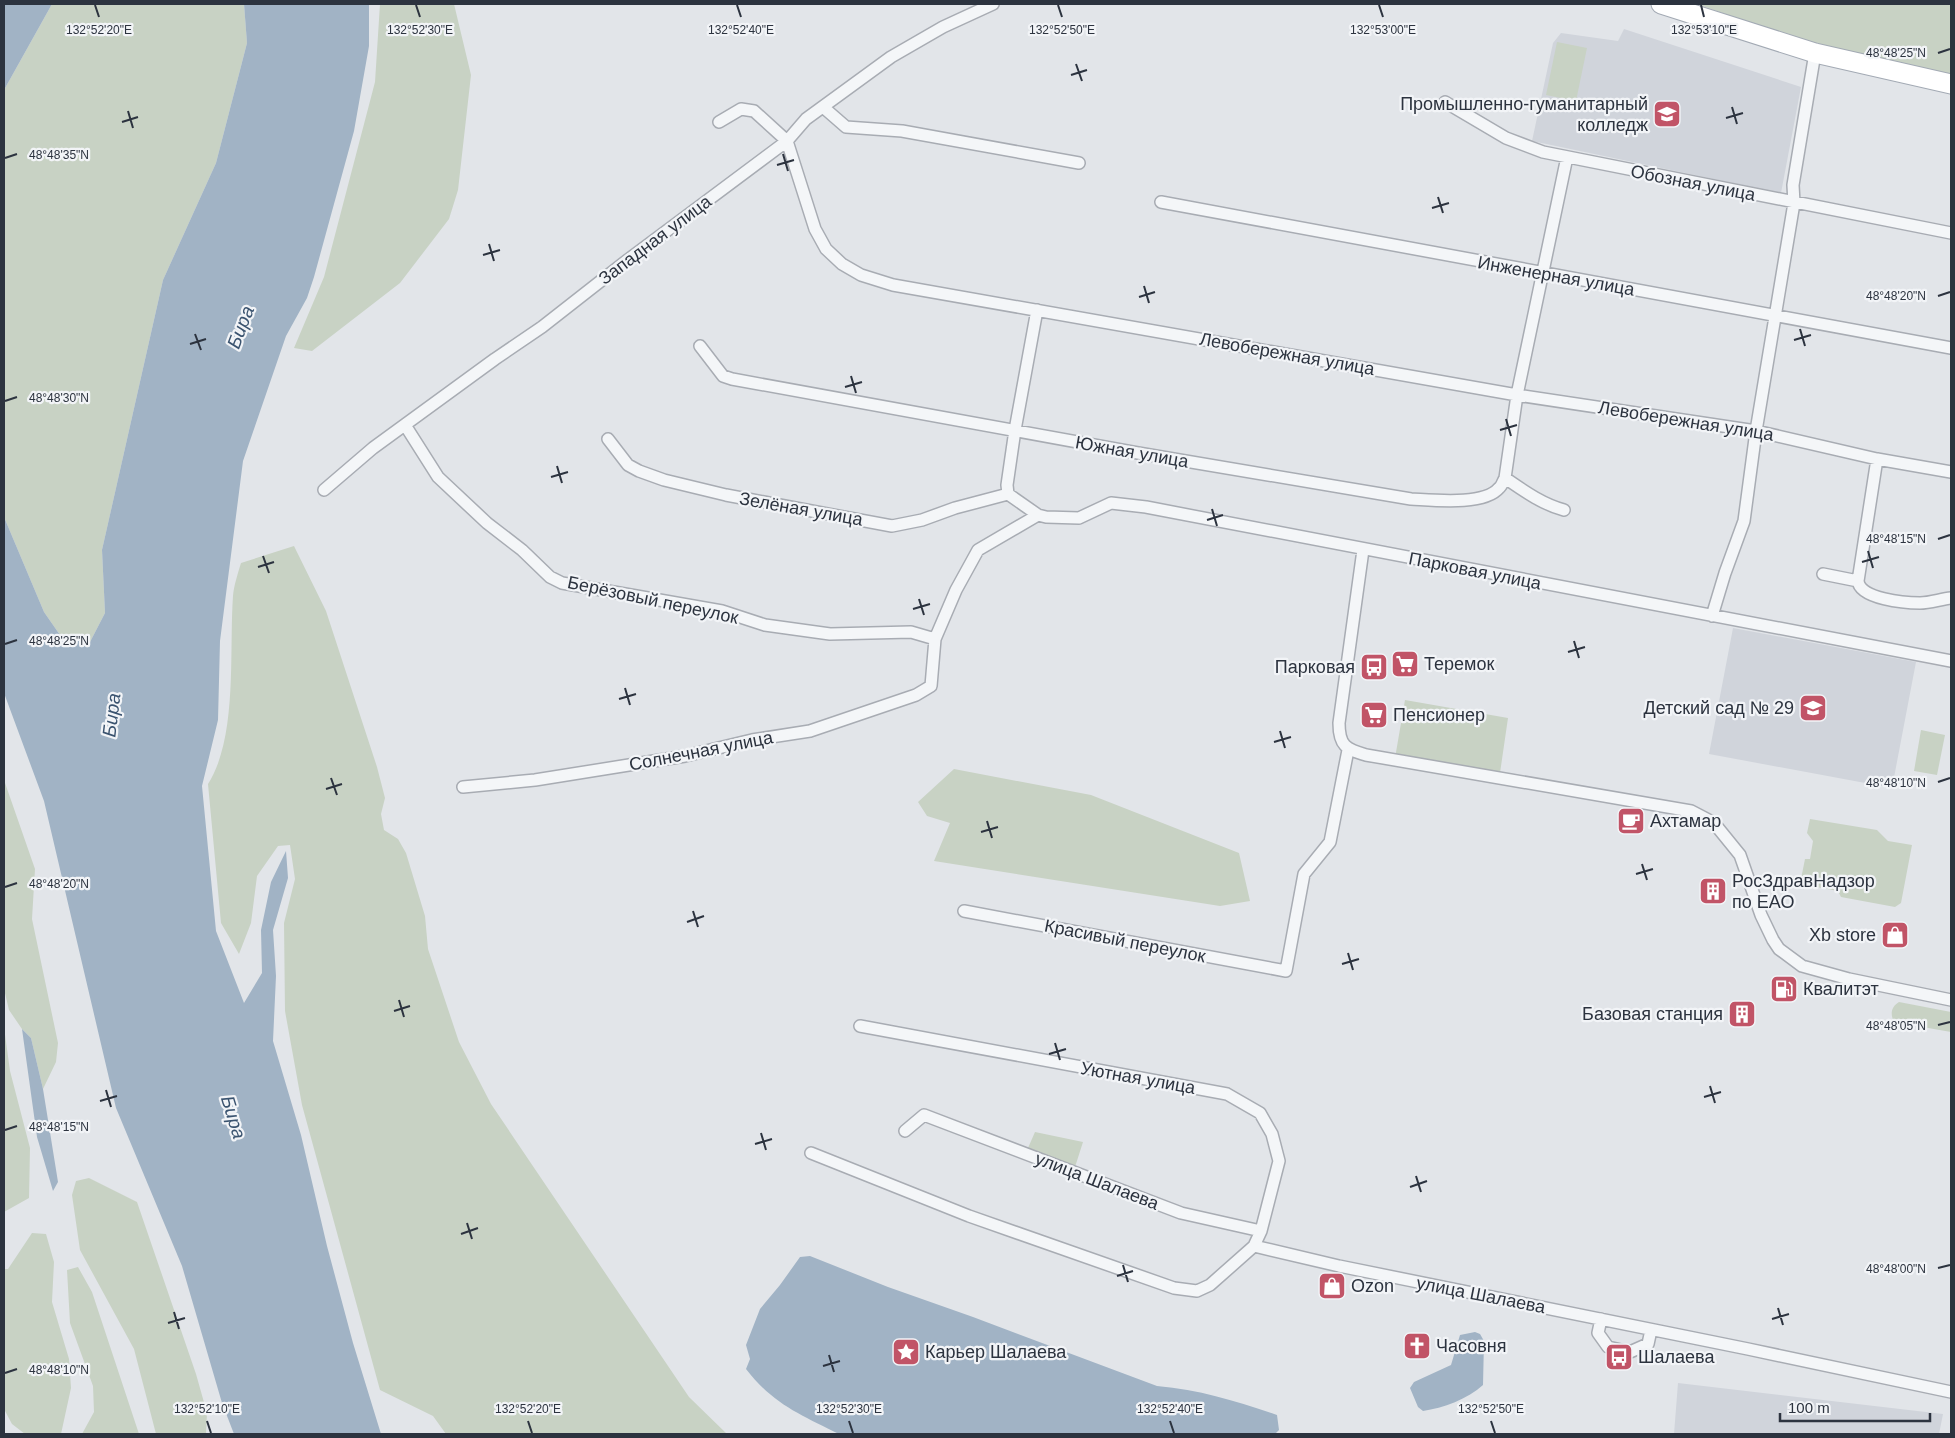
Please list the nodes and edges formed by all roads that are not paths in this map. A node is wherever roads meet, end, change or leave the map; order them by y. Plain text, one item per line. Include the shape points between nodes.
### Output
1 (993, 4) edge
2 (1661, 4) edge
3 (1815, 53) junction
4 (1951, 84) edge
5 (1445, 102) dead end
6 (823, 107) junction
7 (719, 122) dead end
8 (786, 141) junction
9 (1567, 157) junction
10 (1079, 163) dead end
11 (1162, 202) dead end
12 (1794, 203) junction
13 (1951, 233) edge
14 (1542, 273) junction
15 (1037, 310) junction
16 (1774, 316) junction
17 (700, 346) dead end
18 (1951, 348) edge
19 (1517, 395) junction
20 (405, 425) junction
21 (1015, 430) junction
22 (1756, 430) junction
23 (608, 439) dead end
24 (1877, 459) junction
25 (1951, 472) edge
26 (1505, 478) junction
27 (324, 490) dead end
28 (1008, 494) junction
29 (1564, 510) dead end
30 (1038, 515) junction
31 (1363, 550) junction
32 (1823, 574) dead end
33 (1858, 581) junction
34 (1951, 598) edge
35 (1712, 616) junction
36 (935, 639) junction
37 (1951, 661) edge
38 (1348, 750) junction
39 (463, 786) dead end
40 (964, 911) dead end
41 (1951, 1000) edge
42 (860, 1026) dead end
43 (905, 1131) dead end
44 (811, 1153) dead end
45 (1261, 1231) junction
46 (1254, 1246) junction
47 (1601, 1319) junction
48 (1651, 1330) junction
49 (1951, 1392) edge

1 - 6 street, Западная улица via 906,47
2 - 3 main road
3 - 4 main road
3 - 12 street via 1793,185
5 - 9 street, Обозная улица via 1506,138
6 - 8 street, Западная улица via 806,119
6 - 10 street via 846,127 902,131
7 - 8 street, Левобережная улица via 741,109 754,111
8 - 15 street, Левобережная улица via 815,229 826,249 842,264 861,275 893,285
8 - 20 street, Западная улица via 542,327
9 - 12 street, Обозная улица
9 - 14 street
11 - 14 street, Инженерная улица
12 - 13 street, Обозная улица
12 - 16 street
14 - 16 street, Инженерная улица
14 - 19 street
15 - 19 street, Левобережная улица
15 - 21 street
16 - 18 street, Инженерная улица
16 - 22 street
17 - 21 street, Южная улица via 723,376 732,379
19 - 22 street, Левобережная улица
19 - 26 street
20 - 27 street, Западная улица
20 - 36 street, Берёзовый переулок via 438,477 550,577 562,583 722,612 764,625 830,634 911,632
21 - 26 street, Южная улица via 1254,474 1445,502 1490,495 1499,489
21 - 28 street
22 - 24 street, Левобережная улица
22 - 35 street via 1744,521
23 - 28 street, Зелёная улица via 628,465 664,480 726,496 892,526
24 - 25 street, Левобережная улица
24 - 33 street
26 - 29 street via 1545,504
28 - 30 street, Парковая улица
30 - 31 street, Парковая улица via 1079,518 1111,503
30 - 36 street via 978,550
31 - 35 street, Парковая улица
31 - 38 street via 1339,723 1339,737
32 - 33 street
33 - 34 street via 1861,589 1880,598 1921,603
35 - 37 street, Парковая улица
36 - 39 street, Солнечная улица via 931,686 916,695 810,731 752,740 685,756 534,780
38 - 40 street, Красивый переулок via 1330,842 1304,874 1286,971
38 - 41 street via 1691,811 1714,823 1740,855 1773,940 1779,949 1802,966
42 - 45 street, Уютная улица via 1227,1094 1260,1113 1272,1134 1277,1152 1279,1161
43 - 45 street, улица Шалаева via 924,1115 1180,1213
44 - 46 street via 969,1216 1174,1288 1198,1291 1210,1285
45 - 46 street
46 - 47 street, улица Шалаева
47 - 48 street, улица Шалаева
47 - 48 street via 1598,1333 1608,1347 1630,1352 1648,1344
48 - 49 street, улица Шалаева

